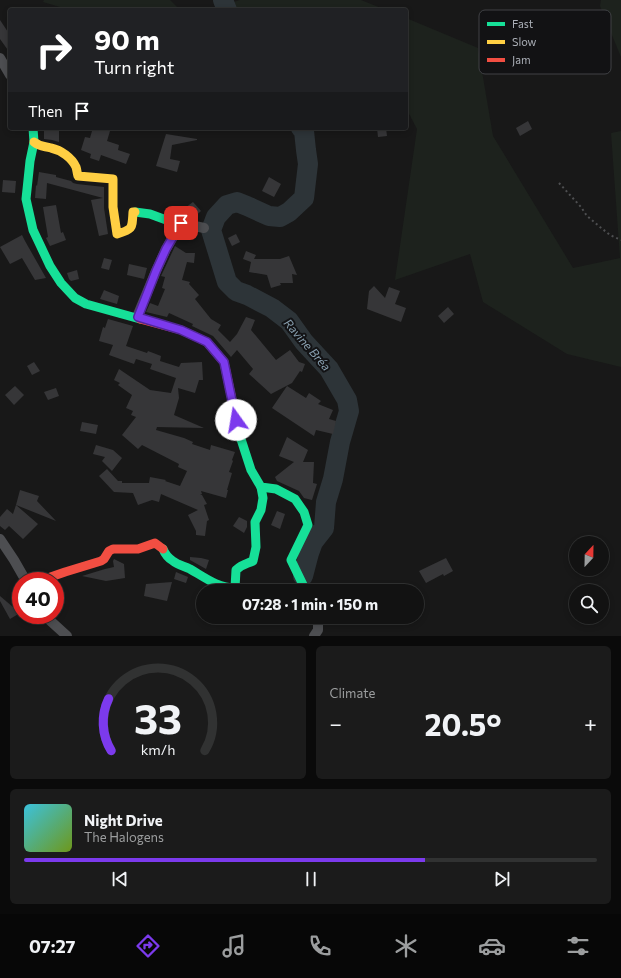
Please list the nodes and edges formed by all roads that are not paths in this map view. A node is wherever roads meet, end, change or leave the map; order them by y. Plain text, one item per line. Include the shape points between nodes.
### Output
1 (0, 58) edge
2 (8, 72) edge
3 (33, 130) edge
4 (34, 142) junction
5 (178, 228) junction
6 (204, 228) dead end
7 (138, 317) junction
8 (261, 487) junction
9 (0, 539) edge
10 (21, 572) edge
11 (63, 572) edge
12 (303, 584) edge
13 (54, 624) edge
14 (318, 624) edge
15 (67, 636) edge
16 (314, 636) edge

1 - 2 street
3 - 4 street
4 - 5 street via 40,147 52,148 64,154 75,165 78,176 113,179 113,212 117,234 129,230 132,226 133,212 150,214 169,221 170,228
4 - 7 street via 26,198 34,230 50,266 75,298 86,304
5 - 6 street via 181,223
5 - 7 street via 156,271
7 - 8 street via 181,330 207,342 224,362 239,433 251,470
8 - 11 street via 263,498 255,522 255,554 253,561 241,565 236,570 235,588 230,589 217,584 177,563 170,559 162,547 155,544 133,550 113,549 104,560
8 - 12 street via 276,489 295,499 304,512 308,525 291,560
9 - 10 street
13 - 15 street
14 - 16 street

